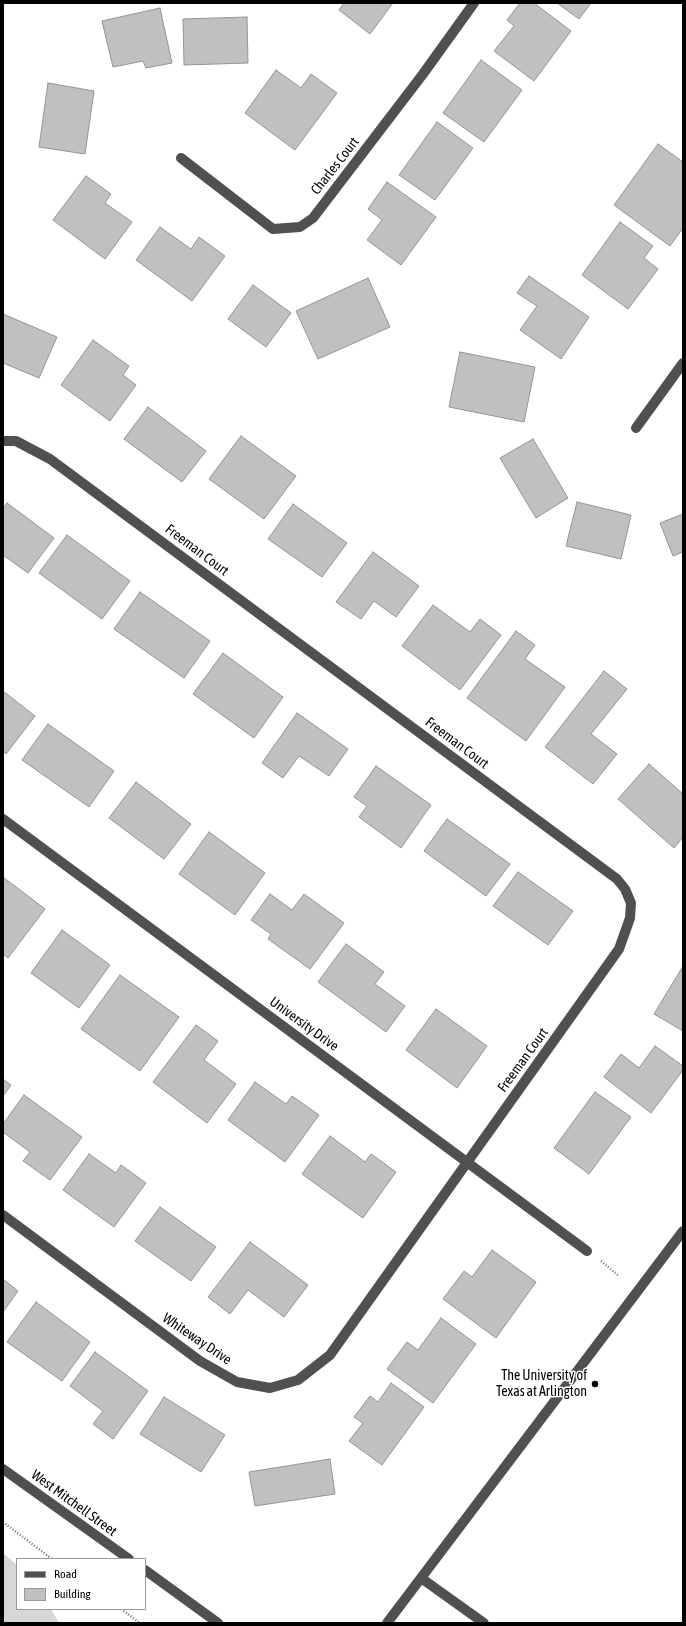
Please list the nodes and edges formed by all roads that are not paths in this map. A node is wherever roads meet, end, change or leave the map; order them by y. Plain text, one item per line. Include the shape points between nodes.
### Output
1 (474, 3) edge
2 (181, 158) dead end
3 (683, 363) edge
4 (636, 428) dead end
5 (3, 441) edge
6 (3, 819) edge
7 (467, 1162) junction
8 (3, 1215) edge
9 (683, 1231) edge
10 (587, 1251) road end
11 (3, 1469) edge
12 (128, 1558) edge
13 (146, 1571) edge
14 (421, 1578) junction
15 (218, 1623) edge
16 (387, 1623) edge
17 (484, 1623) edge

1 - 2 street, Charles Court via 313,218 300,227 273,229
3 - 4 street
5 - 7 street, Freeman Court via 16,441 50,459 617,879 625,889 631,902 630,918 619,949
6 - 7 street, University Drive
7 - 8 street, Whiteway Drive via 330,1355 298,1380 270,1388 237,1382 200,1362
7 - 10 street, University Drive
9 - 14 street
11 - 12 street, West Mitchell Street
13 - 15 street
14 - 16 street
14 - 17 street

